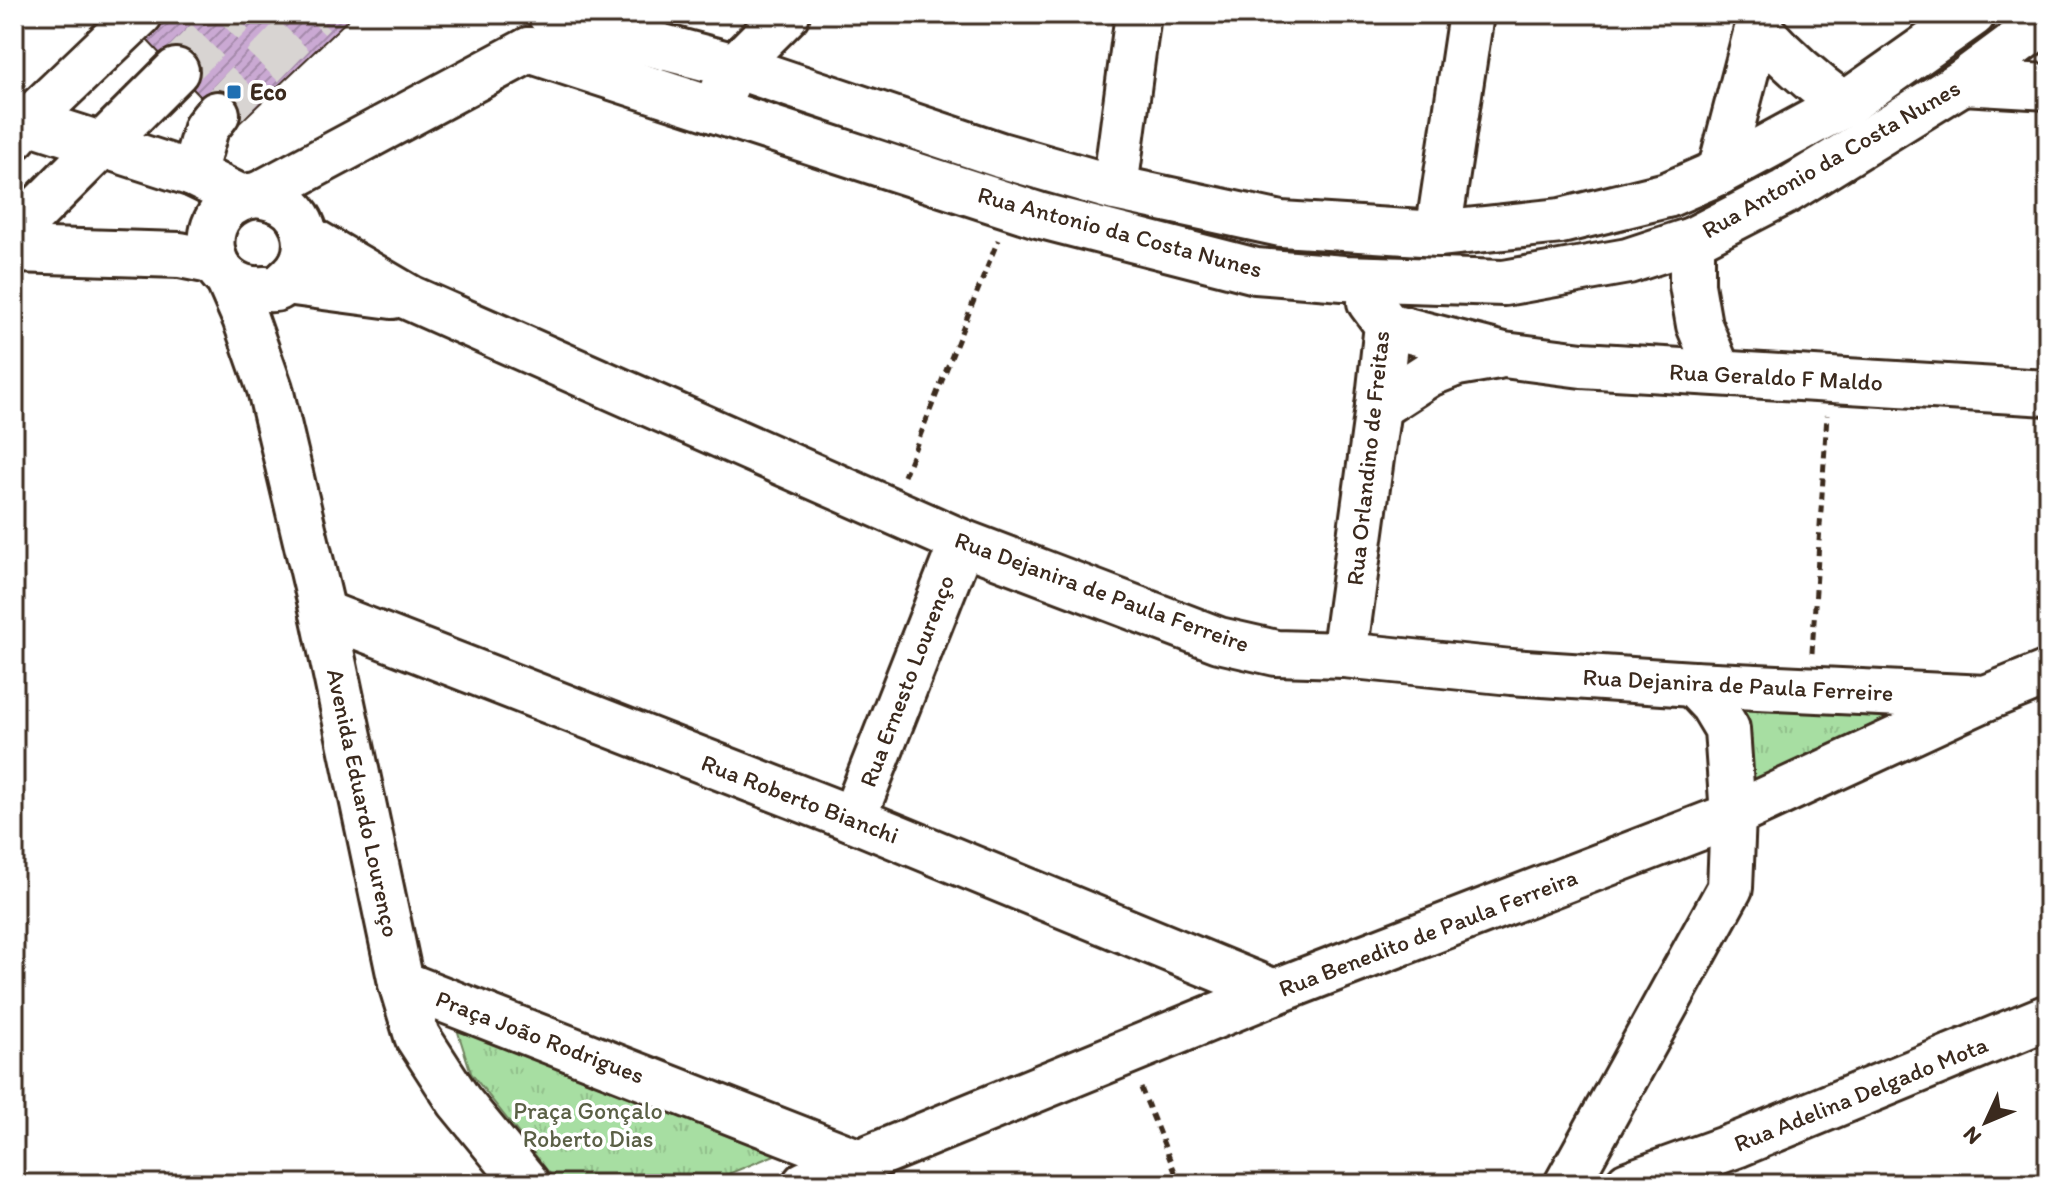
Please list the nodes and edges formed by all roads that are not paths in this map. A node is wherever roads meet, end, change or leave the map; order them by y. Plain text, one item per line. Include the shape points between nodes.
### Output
1 (140, 14) edge
2 (610, 14) edge
3 (787, 14) edge
4 (1138, 14) edge
5 (1471, 14) edge
6 (1973, 14) edge
7 (2048, 19) edge
8 (1760, 21) edge
9 (535, 26) edge
10 (646, 42) junction
11 (735, 66) junction
12 (176, 71) tunnel mouth
13 (1963, 82) junction
14 (2048, 87) edge
15 (1844, 105) junction
16 (714, 110) junction
17 (217, 114) tunnel mouth
18 (385, 127) junction
19 (21, 129) edge
20 (101, 144) junction
21 (1720, 172) junction
22 (193, 174) junction
23 (1115, 188) junction
24 (250, 197) junction
25 (304, 231) junction
26 (14, 233) edge
27 (1438, 234) junction
28 (1692, 240) junction
29 (14, 250) edge
30 (221, 270) junction
31 (1343, 278) junction
32 (282, 285) junction
33 (410, 298) junction
34 (1387, 325) junction
35 (1504, 355) junction
36 (1719, 373) junction
37 (270, 389) junction
38 (2048, 393) edge
39 (1378, 407) junction
40 (962, 542) junction
41 (323, 613) junction
42 (1344, 655) junction
43 (2048, 673) edge
44 (1693, 684) junction
45 (1986, 698) junction
46 (1733, 815) junction
47 (853, 819) junction
48 (401, 983) junction
49 (1274, 992) junction
50 (2048, 1017) edge
51 (857, 1161) junction
52 (527, 1184) edge
53 (805, 1184) edge
54 (1567, 1184) edge
55 (1628, 1184) edge

1 - 19 street
2 - 10 street
3 - 11 street
4 - 23 street
5 - 27 street
6 - 15 street, Rua Antonio da Costa Nunes
7 - 13 street, Rua Antonio da Costa Nunes
8 - 15 street via 1784,57
8 - 21 street
9 - 10 street, Rua Antonio da Costa Nunes via 587,27
9 - 16 street, Rua Antonio da Costa Nunes
9 - 18 street
10 - 11 street, Rua Antonio da Costa Nunes
11 - 16 street
11 - 23 street, Rua Antonio da Costa Nunes
12 - 20 street
13 - 14 street
13 - 28 street, Rua Antonio da Costa Nunes via 1785,192
15 - 21 street, Rua Antonio da Costa Nunes
16 - 31 street, Rua Antonio da Costa Nunes via 1011,206 1256,271
17 - 22 street via 206,128
18 - 24 street
18 - 25 street
19 - 20 street
20 - 22 street
20 - 26 street
21 - 27 street, Rua Antonio da Costa Nunes via 1667,195 1561,221
22 - 24 street
23 - 27 street, Rua Antonio da Costa Nunes via 1281,224
24 - 25 street via 284,203
24 - 30 street via 231,203 215,224 211,249
25 - 32 street via 302,263
25 - 33 street, Rua Dejanira de Paula Ferreire
28 - 31 street, Rua Antonio da Costa Nunes via 1628,261 1504,283
28 - 36 street via 1699,325
29 - 30 street via 180,255
30 - 32 street via 241,287
30 - 37 street, Avenida Eduardo Lourenço
31 - 34 street, Rua Orlandino de Freitas
32 - 33 street, Rua Dejanira de Paula Ferreire
32 - 37 street, Avenida Eduardo Lourenço
33 - 40 street, Rua Dejanira de Paula Ferreire
34 - 35 street, Rua Geraldo F Maldo
34 - 39 street, Rua Orlandino de Freitas
35 - 36 street, Rua Geraldo F Maldo
35 - 39 street, Rua Geraldo F Maldo via 1429,374
36 - 38 street, Rua Geraldo F Maldo
37 - 41 street, Avenida Eduardo Lourenço
39 - 42 street, Rua Orlandino de Freitas
40 - 42 street, Rua Dejanira de Paula Ferreire via 1219,640 1276,653
40 - 47 street, Rua Ernesto Lourenço
41 - 47 street, Rua Roberto Bianchi
41 - 48 street, Avenida Eduardo Lourenço
42 - 44 street, Rua Dejanira de Paula Ferreire
43 - 45 street, Rua Benedito de Paula Ferreira
44 - 45 street, Rua Dejanira de Paula Ferreire
44 - 46 street via 1727,729
45 - 46 street, Rua Benedito de Paula Ferreira
46 - 49 street, Rua Benedito de Paula Ferreira
46 - 54 street via 1730,888
47 - 49 street, Rua Roberto Bianchi
48 - 51 street, Praça João Rodrigues
48 - 52 street, Avenida Eduardo Lourenço via 417,1036 459,1101
49 - 51 street, Rua Benedito de Paula Ferreira
50 - 55 street, Rua Adelina Delgado Mota
51 - 53 street, Rua Benedito de Paula Ferreira

